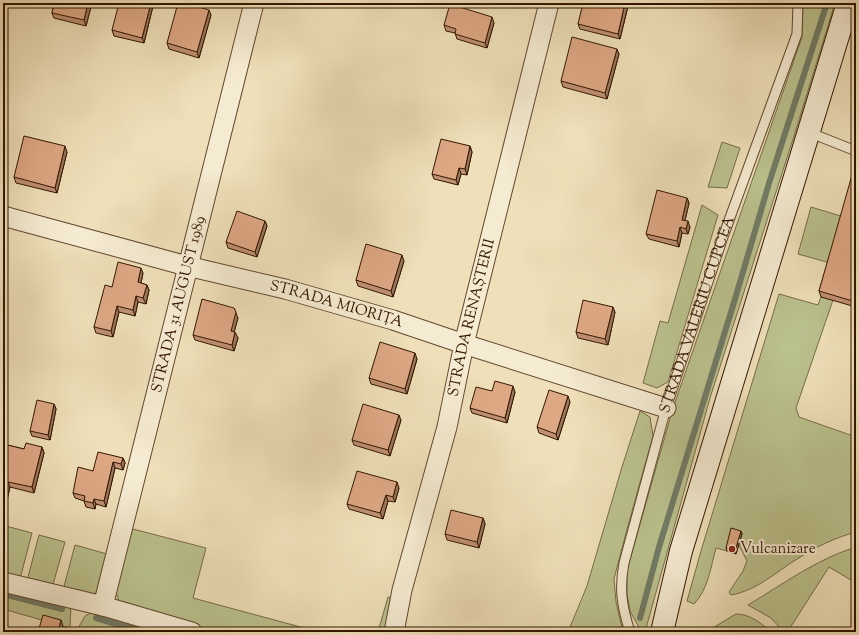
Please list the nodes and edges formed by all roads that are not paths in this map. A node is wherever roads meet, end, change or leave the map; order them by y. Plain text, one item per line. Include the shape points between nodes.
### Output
1 (254, 3) edge
2 (549, 3) edge
3 (798, 3) edge
4 (848, 3) edge
5 (808, 132) junction
6 (856, 151) edge
7 (3, 216) edge
8 (187, 266) junction
9 (464, 344) junction
10 (666, 408) junction
11 (3, 582) edge
12 (103, 606) junction
13 (192, 632) edge
14 (394, 632) edge
15 (630, 632) edge
16 (662, 632) edge

1 - 8 street, STRADA 31 AUGUST 1989
2 - 9 street, STRADA RENAŞTERII
3 - 10 lane, STRADA VALERIU CUPCEA via 797,34 724,234
4 - 5 main road
5 - 6 lane
5 - 16 main road via 681,551
7 - 8 street, STRADA MIORIŢA
8 - 9 street, STRADA MIORIŢA via 292,291 393,320
8 - 12 street, STRADA 31 AUGUST 1989
9 - 10 street, STRADA MIORIŢA
9 - 14 street, STRADA RENAŞTERII via 447,427 402,590
10 - 15 lane, STRADA VALERIU CUPCEA via 621,580 621,599
11 - 12 street
12 - 13 street

